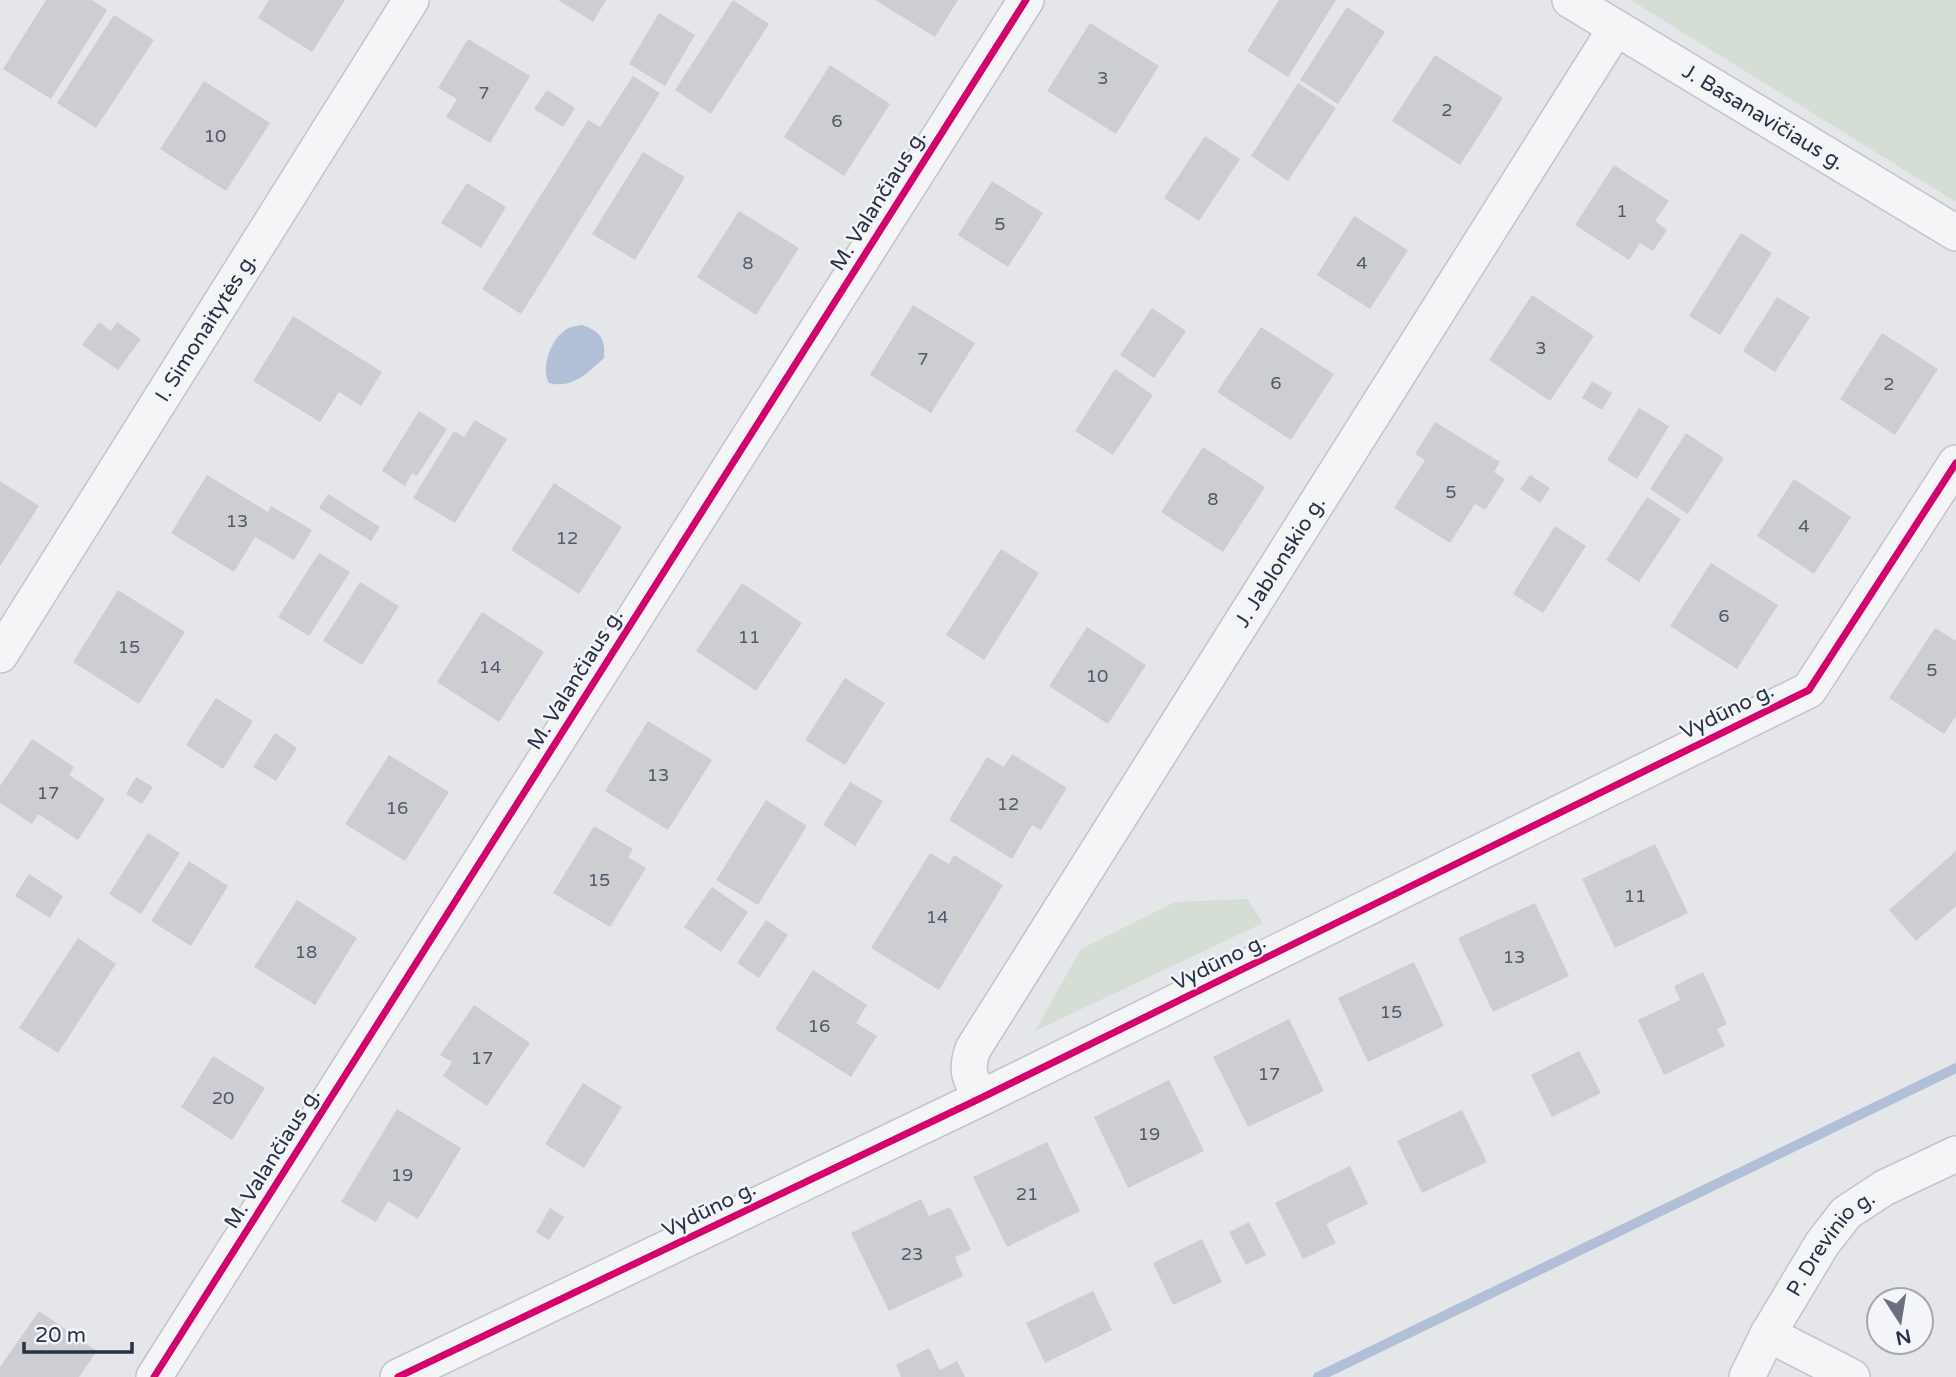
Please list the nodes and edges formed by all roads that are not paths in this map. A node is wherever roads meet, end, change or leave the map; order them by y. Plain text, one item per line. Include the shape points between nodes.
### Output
1 (411, 0) edge
2 (1026, 0) edge
3 (1570, 0) edge
4 (1616, 28) junction
5 (1956, 233) edge
6 (1956, 463) edge
7 (0, 655) edge
8 (981, 1098) junction
9 (1956, 1154) edge
10 (1768, 1334) junction
11 (154, 1377) edge
12 (398, 1377) edge
13 (1747, 1377) edge
14 (1852, 1377) edge

1 - 7 street, I. Simonaitytės g.
2 - 11 street, M. Valančiaus g.
3 - 4 street, J. Basanavičiaus g.
4 - 5 street, J. Basanavičiaus g.
4 - 8 street, J. Jablonskio g. via 973,1049 968,1065
6 - 8 street, Vydūno g. via 1809,690
8 - 12 street, Vydūno g.
9 - 10 street, P. Drevinio g. via 1884,1188 1846,1213
10 - 13 street, P. Drevinio g.
10 - 14 street

